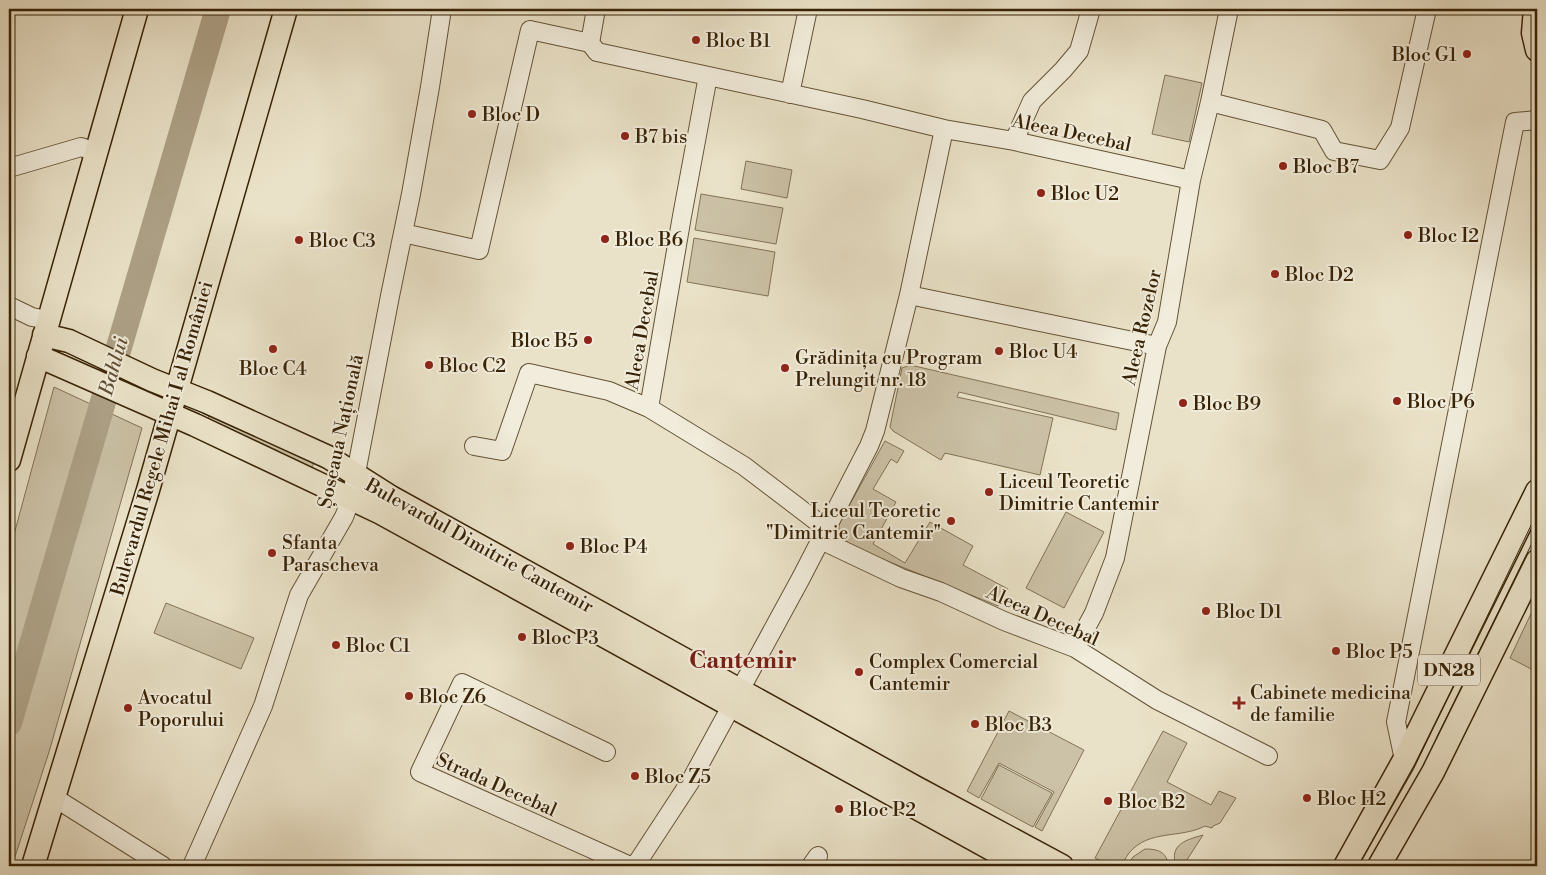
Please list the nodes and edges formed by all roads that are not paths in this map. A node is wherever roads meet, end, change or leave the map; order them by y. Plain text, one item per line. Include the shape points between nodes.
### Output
1 (137, 9) edge
2 (286, 9) edge
3 (442, 9) edge
4 (596, 9) edge
5 (808, 9) edge
6 (1091, 9) edge
7 (1229, 9) edge
8 (1427, 9) edge
9 (1535, 9) edge
10 (1535, 41) edge
11 (590, 43) junction
12 (708, 76) junction
13 (790, 94) junction
14 (1210, 102) junction
15 (1537, 120) edge
16 (944, 129) junction
17 (1014, 141) junction
18 (96, 152) junction
19 (9, 168) edge
20 (1191, 180) junction
21 (403, 233) junction
22 (909, 296) junction
23 (9, 306) edge
24 (43, 337) junction
25 (1157, 346) junction
26 (176, 390) junction
27 (649, 408) junction
28 (170, 414) junction
29 (474, 446) dead end
30 (9, 460) edge
31 (356, 475) junction
32 (1536, 498) edge
33 (351, 499) junction
34 (824, 534) junction
35 (1537, 561) edge
36 (1075, 648) junction
37 (735, 697) junction
38 (606, 752) dead end
39 (1268, 756) dead end
40 (1404, 760) junction
41 (55, 798) junction
42 (33, 866) edge
43 (163, 866) edge
44 (192, 866) edge
45 (630, 866) edge
46 (635, 866) edge
47 (1022, 866) edge
48 (1062, 866) edge
49 (1345, 866) edge
50 (1379, 866) edge

1 - 18 main road
2 - 26 main road, Bulevardul Regele Mihai I al României
3 - 21 street, Șoseaua Națională
4 - 11 street
5 - 13 street
6 - 17 street via 1079,51 1032,101
7 - 14 street, Aleea Rozelor
8 - 14 street via 1400,128 1380,160 1334,151 1322,130
9 - 10 main road
11 - 12 street, Aleea Decebal via 597,52
11 - 21 street, Aleea Decebal via 530,30 479,250
12 - 13 street, Aleea Decebal
12 - 27 street, Aleea Decebal
13 - 16 street, Aleea Decebal
14 - 20 street, Aleea Rozelor
15 - 40 street via 1514,122 1396,722
16 - 17 street, Aleea Decebal
16 - 22 street
17 - 20 street, Aleea Decebal
18 - 19 street via 80,148
18 - 24 main road
20 - 25 street, Aleea Rozelor via 1167,322
21 - 31 street, Șoseaua Națională
22 - 25 street
22 - 34 street via 875,431
23 - 24 street via 32,316
24 - 26 main road, Bulevardul Dimitrie Cantemir via 69,341
24 - 28 main road, Bulevardul Dimitrie Cantemir via 60,365
24 - 30 main road
25 - 36 street, Aleea Rozelor via 1115,558 1094,613
26 - 28 main road, Bulevardul Regele Mihai I al României
26 - 31 main road, Bulevardul Dimitrie Cantemir via 328,458
27 - 29 street via 609,391 528,373 502,451
27 - 34 street, Aleea Decebal via 744,466 815,520
28 - 33 main road, Bulevardul Dimitrie Cantemir
28 - 41 main road, Bulevardul Regele Mihai I al României
31 - 33 street, Șoseaua Națională
31 - 37 main road, Bulevardul Dimitrie Cantemir
32 - 40 main road, DN28
33 - 37 main road, Bulevardul Dimitrie Cantemir
33 - 44 street, Șoseaua Națională via 299,595 263,706
34 - 36 street, Aleea Decebal via 901,578
34 - 37 street
35 - 50 main road, DN28 via 1432,772
36 - 39 street, Aleea Decebal via 1157,700
37 - 46 street via 690,782
37 - 47 main road, Bulevardul Dimitrie Cantemir
37 - 48 main road, Bulevardul Dimitrie Cantemir via 834,742
38 - 45 street, Strada Decebal via 462,683 420,772
40 - 49 main road, DN28
41 - 42 main road, Bulevardul Regele Mihai I al României
41 - 43 street

